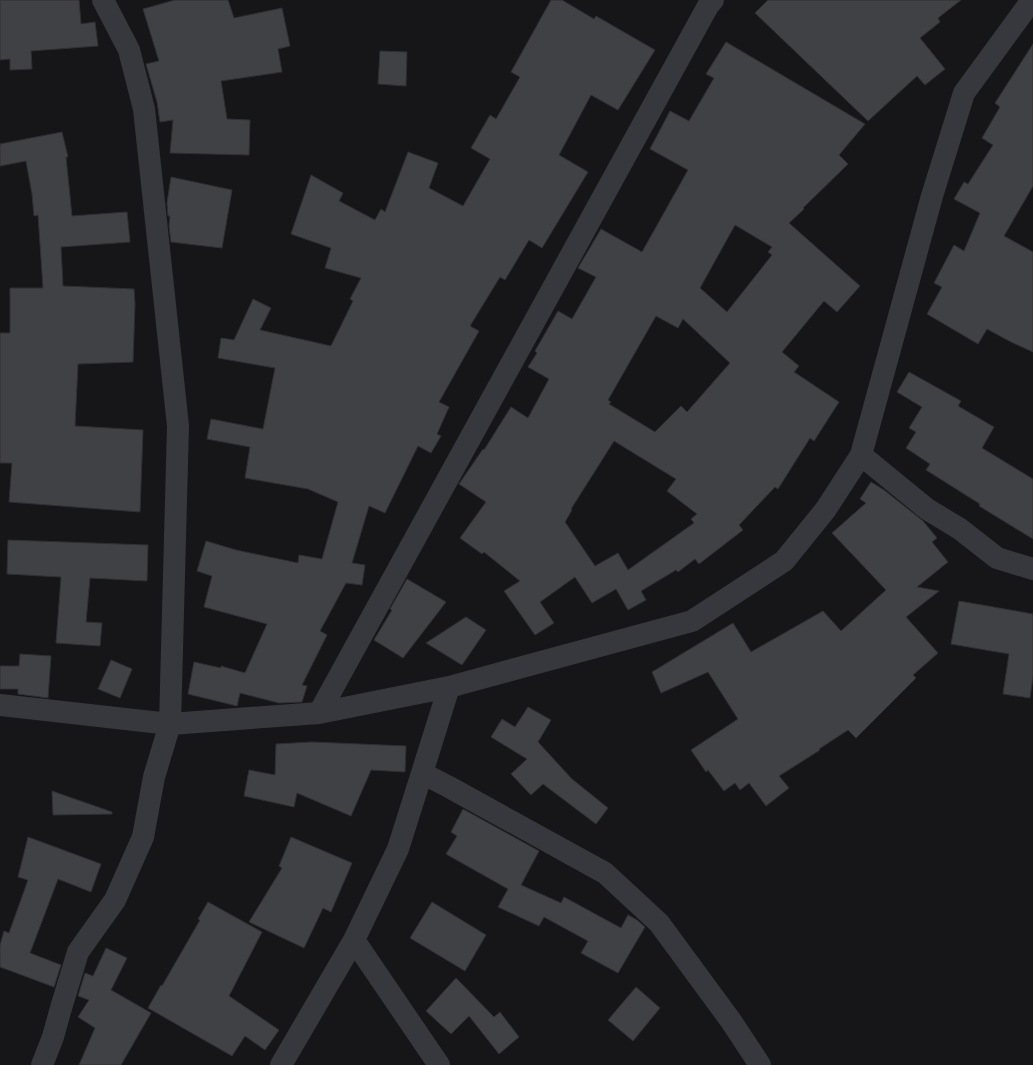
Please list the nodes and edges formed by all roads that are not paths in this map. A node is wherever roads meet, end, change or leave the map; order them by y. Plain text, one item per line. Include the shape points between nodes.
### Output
1 (103, 0) edge
2 (713, 0) edge
3 (1028, 2) edge
4 (861, 455) junction
5 (1033, 569) edge
6 (449, 687) junction
7 (0, 706) edge
8 (319, 713) junction
9 (170, 724) junction
10 (422, 773) junction
11 (354, 940) junction
12 (42, 1065) edge
13 (281, 1065) edge
14 (439, 1065) edge
15 (760, 1065) edge

1 - 9 street via 129,50 144,109 178,426
2 - 8 street
3 - 4 street via 964,93 932,196
4 - 5 street via 927,509 960,529 997,558
4 - 6 street via 826,508 784,561 692,621
6 - 8 street
6 - 10 street
7 - 9 street
8 - 9 street
9 - 12 street via 154,777 143,837 114,900 78,952 54,1037
10 - 11 street via 398,849
10 - 15 street via 605,873 660,923
11 - 13 street
11 - 14 street

